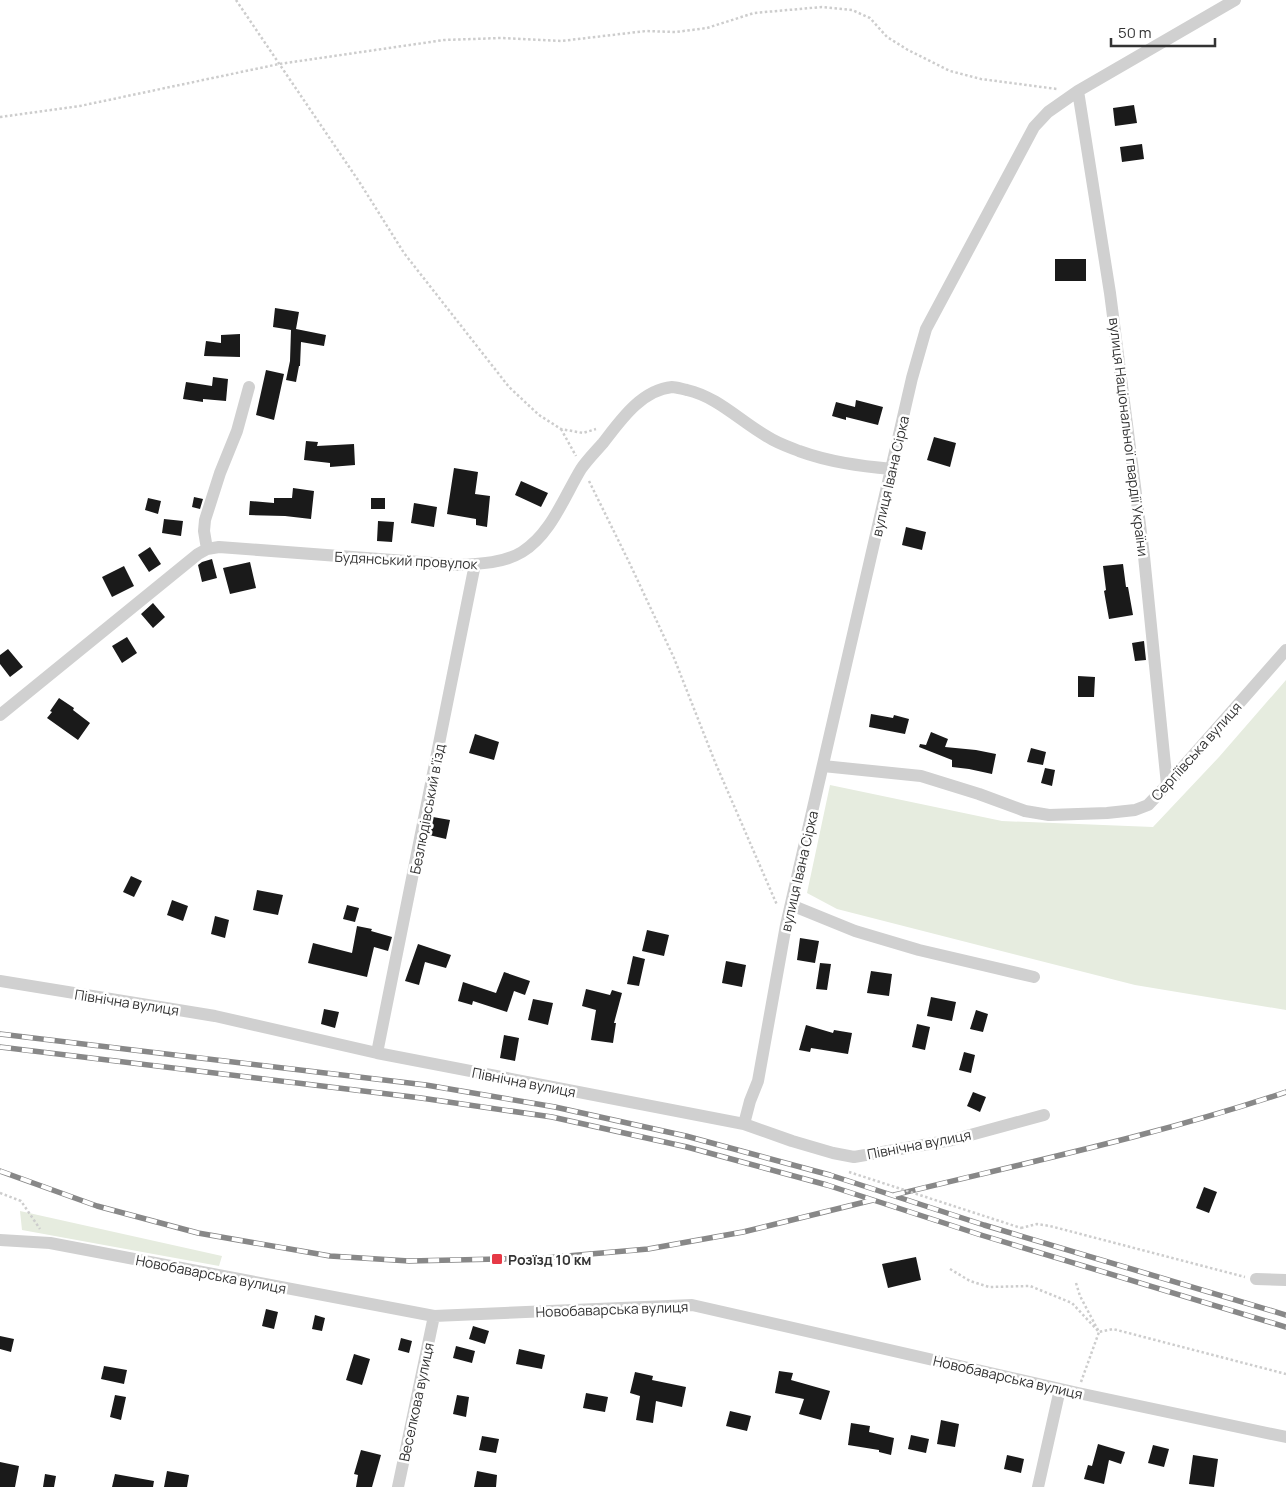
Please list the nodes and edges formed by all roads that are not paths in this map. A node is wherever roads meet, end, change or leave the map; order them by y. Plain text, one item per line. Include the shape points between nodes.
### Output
1 (1235, 0) edge
2 (1078, 91) junction
3 (249, 387) dead end
4 (892, 470) junction
5 (206, 550) junction
6 (475, 564) junction
7 (1286, 650) edge
8 (0, 715) edge
9 (822, 766) junction
10 (1167, 785) junction
11 (791, 905) junction
12 (1034, 977) dead end
13 (0, 980) edge
14 (377, 1052) junction
15 (1044, 1116) dead end
16 (744, 1124) junction
17 (0, 1240) edge
18 (1256, 1280) road end
19 (1286, 1280) edge
20 (434, 1316) junction
21 (1060, 1389) junction
22 (1286, 1437) edge
23 (398, 1487) edge
24 (1038, 1487) edge

1 - 2 street, вулиця Івана Сірка
2 - 4 street, вулиця Івана Сірка via 1034,126 926,329
2 - 10 street, вулиця Національної гвардії України via 1110,292 1139,517
3 - 5 street via 238,431 205,520
4 - 6 street, Будянський провулок via 840,463 799,451 768,438 712,399 673,387 662,389 628,412 582,468 538,539 521,552 485,564
4 - 9 street, вулиця Івана Сірка
5 - 6 street, Будянський провулок via 219,547
5 - 8 street, Будянський провулок
6 - 14 street, Безлюдівський в'їзд
7 - 10 street, Сергіївська вулиця
9 - 10 street, Сергіївська вулиця via 920,776 1025,811 1049,815 1135,810 1148,804
9 - 11 street, вулиця Івана Сірка
11 - 12 street via 910,947
11 - 16 street, вулиця Івана Сірка via 758,1080
13 - 14 street, Північна вулиця via 215,1016
14 - 16 street, Північна вулиця
15 - 16 street, Північна вулиця via 952,1140 854,1157 800,1144
17 - 20 street, Новобаварська вулиця via 50,1243
18 - 19 street
20 - 21 street, Новобаварська вулиця via 692,1305
20 - 23 street, Веселкова вулиця
21 - 22 street, Новобаварська вулиця
21 - 24 street

